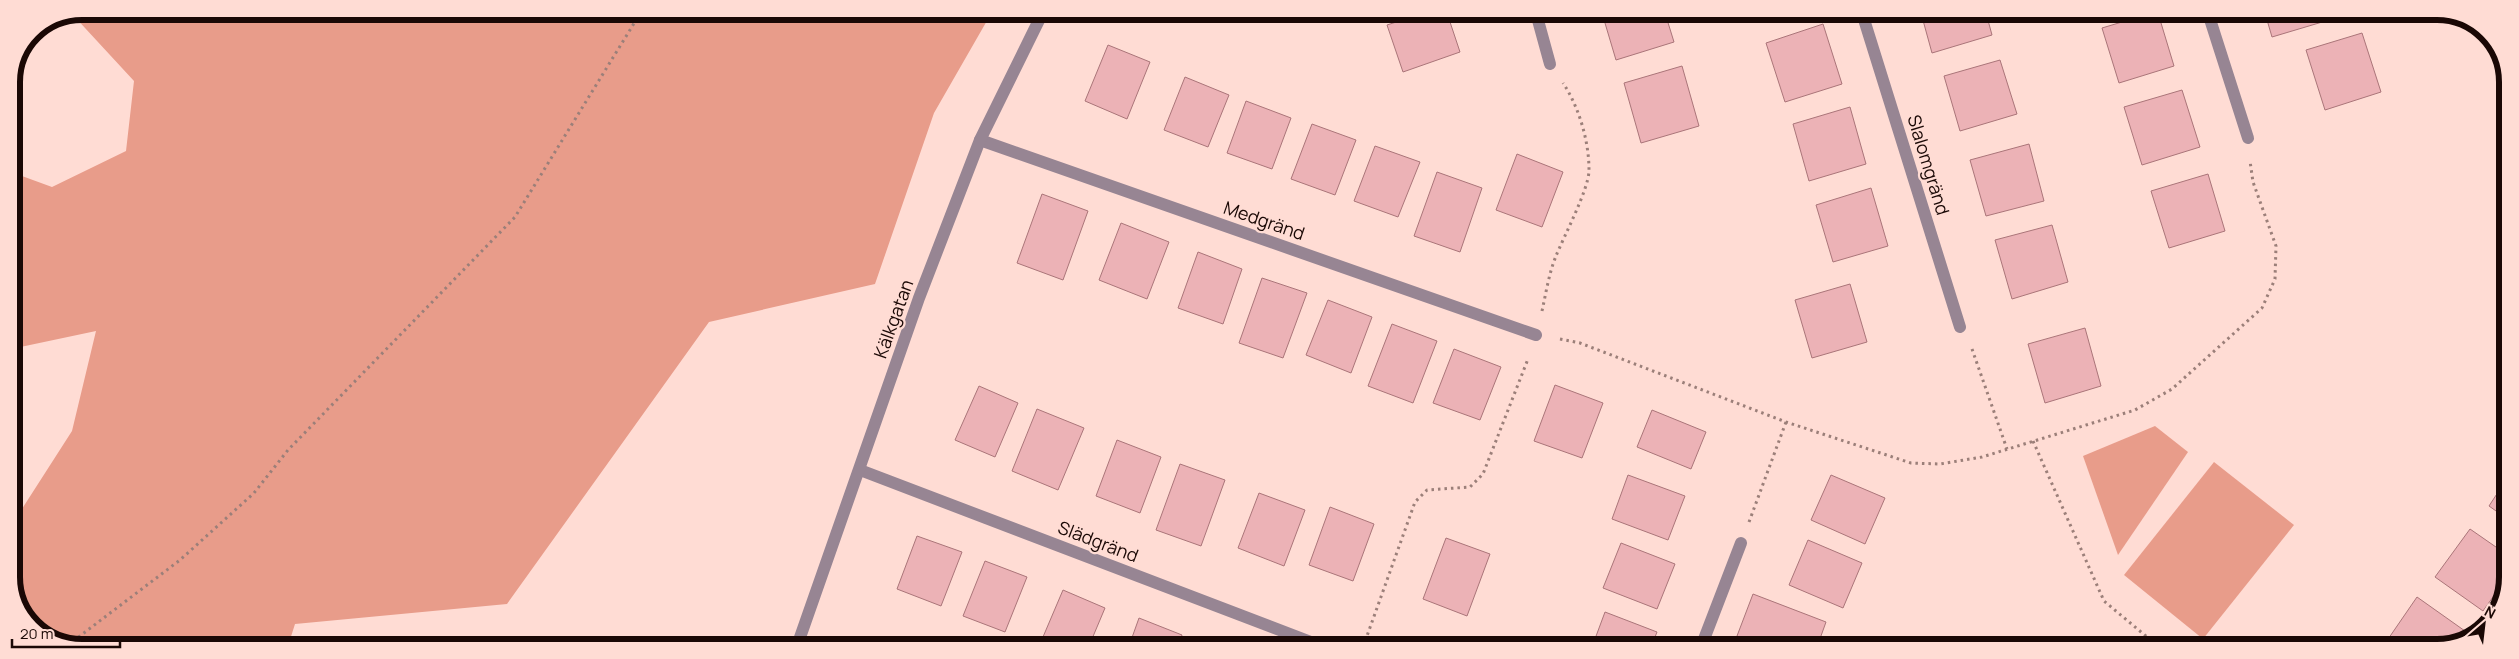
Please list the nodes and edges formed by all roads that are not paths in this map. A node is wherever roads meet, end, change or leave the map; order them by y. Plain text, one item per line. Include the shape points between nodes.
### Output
1 (1040, 20) edge
2 (1538, 20) edge
3 (1864, 20) edge
4 (2210, 20) edge
5 (1550, 64) road end
6 (2248, 138) road end
7 (980, 140) junction
8 (1960, 327) road end
9 (1536, 335) road end
10 (860, 470) junction
11 (1741, 543) road end
12 (800, 639) edge
13 (1303, 639) edge
14 (1704, 639) edge

1 - 7 street, Kälkgatan
2 - 5 street
3 - 8 street, Slalomgränd
4 - 6 street
7 - 9 street, Medgränd
7 - 10 street, Kälkgatan via 919,298
10 - 12 street, Kälkgatan
10 - 13 street, Slädgränd
11 - 14 street

